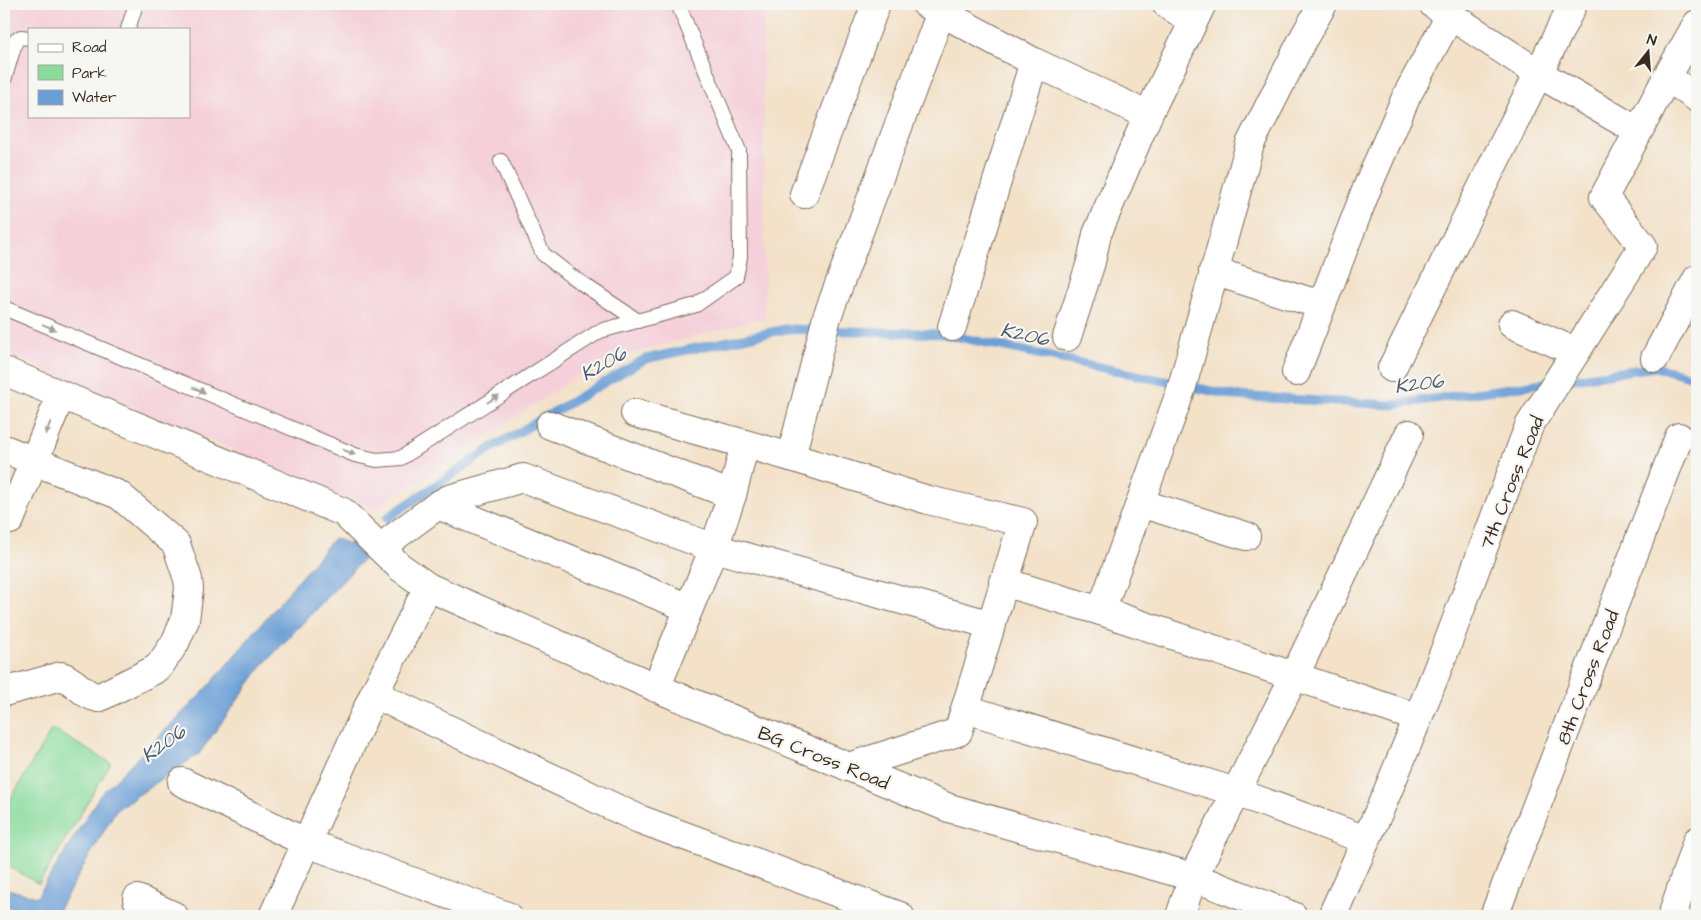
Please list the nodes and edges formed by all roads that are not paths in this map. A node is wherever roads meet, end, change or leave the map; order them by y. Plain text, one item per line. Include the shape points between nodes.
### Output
1 (136, 4) edge
2 (678, 4) edge
3 (876, 4) edge
4 (1167, 4) edge
5 (1323, 4) edge
6 (1573, 4) edge
7 (937, 6) edge
8 (1438, 7) edge
9 (1197, 13) edge
10 (1697, 24) edge
11 (128, 28) edge
12 (28, 38) edge
13 (1034, 62) junction
14 (1538, 73) junction
15 (1667, 77) junction
16 (4, 80) edge
17 (1697, 98) edge
18 (1148, 115) junction
19 (1638, 130) junction
20 (501, 161) dead end
21 (804, 194) dead end
22 (1213, 271) junction
23 (1697, 279) edge
24 (1321, 304) junction
25 (4, 308) edge
26 (638, 321) junction
27 (1512, 324) dead end
28 (952, 327) dead end
29 (1067, 337) dead end
30 (1576, 352) junction
31 (1655, 358) dead end
32 (1392, 368) dead end
33 (4, 371) edge
34 (1296, 372) dead end
35 (62, 395) junction
36 (635, 414) dead end
37 (550, 425) dead end
38 (1410, 434) dead end
39 (1679, 437) dead end
40 (746, 444) junction
41 (4, 449) edge
42 (792, 457) junction
43 (34, 461) junction
44 (732, 495) junction
45 (1140, 503) junction
46 (438, 505) junction
47 (4, 521) edge
48 (1246, 536) dead end
49 (376, 537) junction
50 (714, 548) junction
51 (1003, 582) junction
52 (428, 587) junction
53 (689, 608) junction
54 (1101, 611) junction
55 (992, 625) junction
56 (1294, 677) junction
57 (656, 688) junction
58 (4, 692) edge
59 (374, 694) junction
60 (966, 709) junction
61 (1418, 718) junction
62 (848, 767) junction
63 (182, 782) dead end
64 (1236, 792) junction
65 (1366, 840) junction
66 (1697, 841) edge
67 (307, 843) junction
68 (1193, 877) junction
69 (137, 899) dead end
70 (174, 916) edge
71 (273, 916) edge
72 (507, 916) edge
73 (900, 916) edge
74 (1180, 916) edge
75 (1293, 916) edge
76 (1332, 916) edge
77 (1494, 916) edge
78 (1672, 916) edge

1 - 11 lane
2 - 26 lane via 739,151 740,257 736,277 696,305
3 - 21 street
4 - 9 street
5 - 22 street via 1250,144
6 - 14 street
7 - 13 street
7 - 42 street via 827,317
8 - 14 street
8 - 24 street via 1407,96
9 - 18 street
10 - 15 street, 7th Cross Road
12 - 16 lane via 16,40
13 - 18 street
13 - 28 street
14 - 19 street
14 - 32 street
15 - 17 street
15 - 19 street, 7th Cross Road
18 - 29 street via 1097,234
19 - 30 street, 7th Cross Road via 1604,197 1643,246
20 - 26 lane via 543,254
22 - 24 street
22 - 45 street via 1183,381
23 - 31 street
24 - 34 street
25 -> 26 lane via 354,455 377,460 401,458 600,331
27 - 30 street
30 - 61 street, 7th Cross Road via 1529,426
33 - 35 street, BG Cross Road
35 -> 43 street
35 - 49 street, BG Cross Road via 343,512
36 - 40 street
37 - 44 street
38 - 56 street
39 - 77 street, 8th Cross Road
40 - 42 street
40 - 44 street
41 - 43 street
42 - 51 street via 928,500 1023,522
43 - 47 street via 10,520
43 - 58 street via 119,495 176,544 188,579 185,620 175,644 160,665 98,698 61,676
44 - 50 street
45 - 48 street
45 - 54 street
46 - 49 street
46 - 50 street via 523,478
46 - 53 street
49 - 52 street, BG Cross Road via 400,567
50 - 53 street
50 - 55 street
51 - 54 street
51 - 55 street
52 - 57 street, BG Cross Road
52 - 59 street
53 - 57 street
54 - 56 street
55 - 60 street
56 - 61 street
56 - 64 street
57 - 62 street, BG Cross Road
59 - 67 street
59 - 73 street via 639,819
60 - 62 street via 958,732
60 - 64 street
61 - 65 street, 7th Cross Road
62 - 68 street, BG Cross Road via 949,808
63 - 67 street
64 - 65 street
64 - 68 street
65 - 76 street, 7th Cross Road
66 - 78 street
67 - 71 street
67 - 72 street
68 - 74 street
68 - 75 street, BG Cross Road
69 - 70 street

